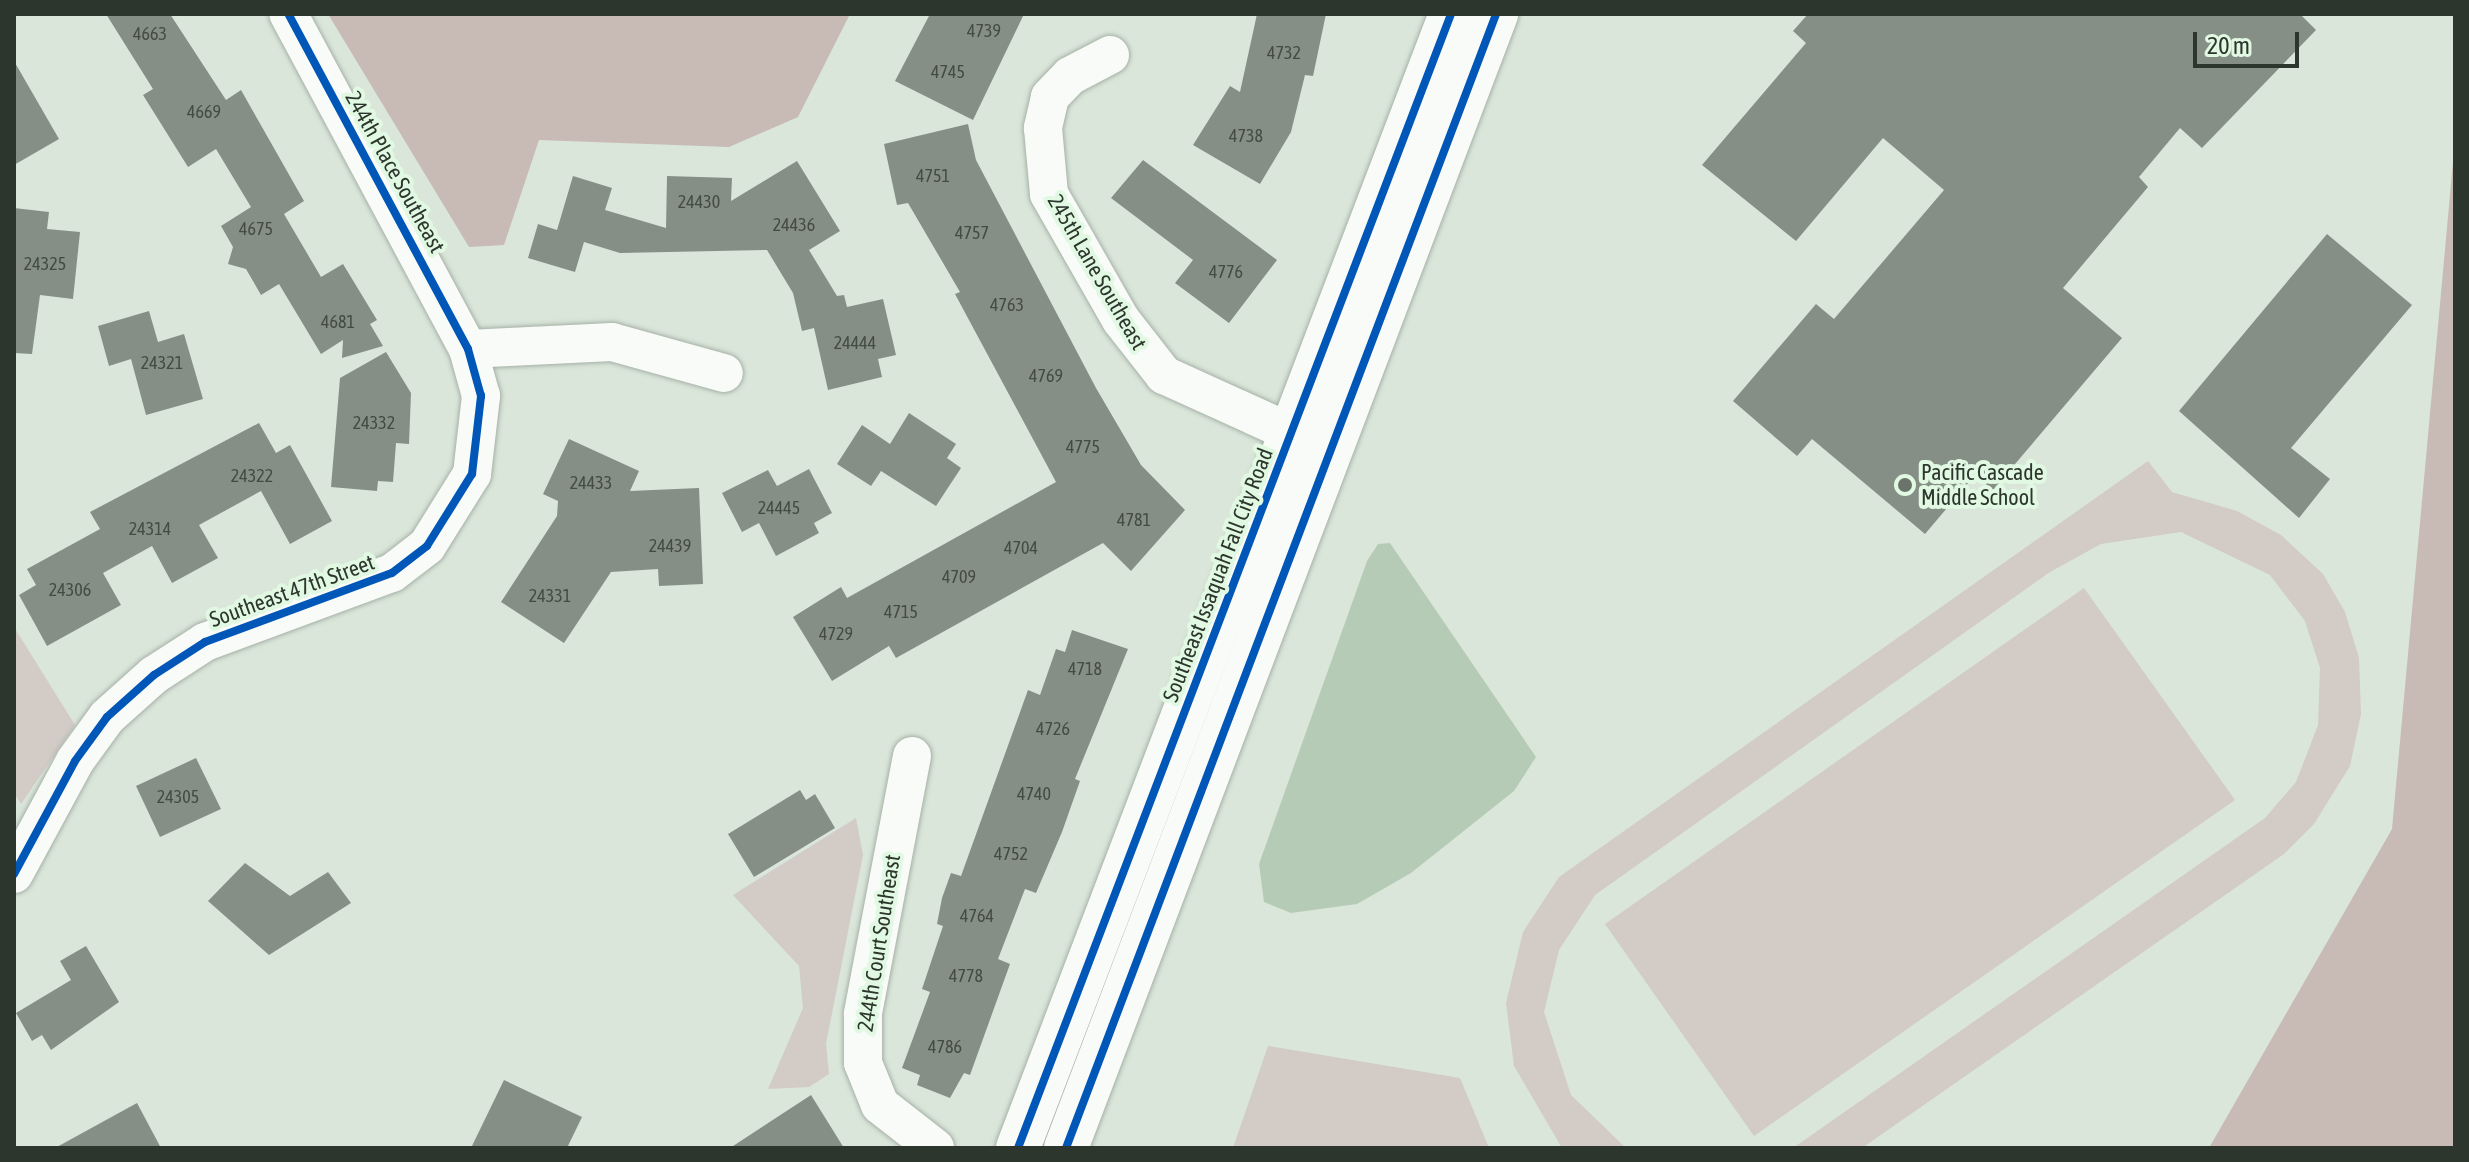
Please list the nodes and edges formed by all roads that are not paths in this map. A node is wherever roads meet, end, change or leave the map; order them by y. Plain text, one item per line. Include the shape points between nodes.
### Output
1 (288, 14) edge
2 (1451, 14) edge
3 (1496, 14) edge
4 (1110, 55) dead end
5 (468, 349) junction
6 (724, 373) dead end
7 (1292, 433) junction
8 (912, 756) dead end
9 (14, 874) edge
10 (935, 1148) edge
11 (1018, 1148) edge
12 (1066, 1148) edge

1 - 5 street, 244th Place Southeast
2 - 7 street, Southeast Issaquah Fall City Road
3 - 12 street
4 - 7 street, 245th Lane Southeast via 1070,76 1050,97 1043,155 1049,194 1121,320 1164,375
5 - 6 street via 612,342
5 - 9 street, Southeast 47th Street via 481,439 465,488 427,546 392,573 205,642 154,675 107,717 75,761
7 - 11 street, Southeast Issaquah Fall City Road
8 - 10 street, 244th Court Southeast via 863,1014 863,1063 880,1105

